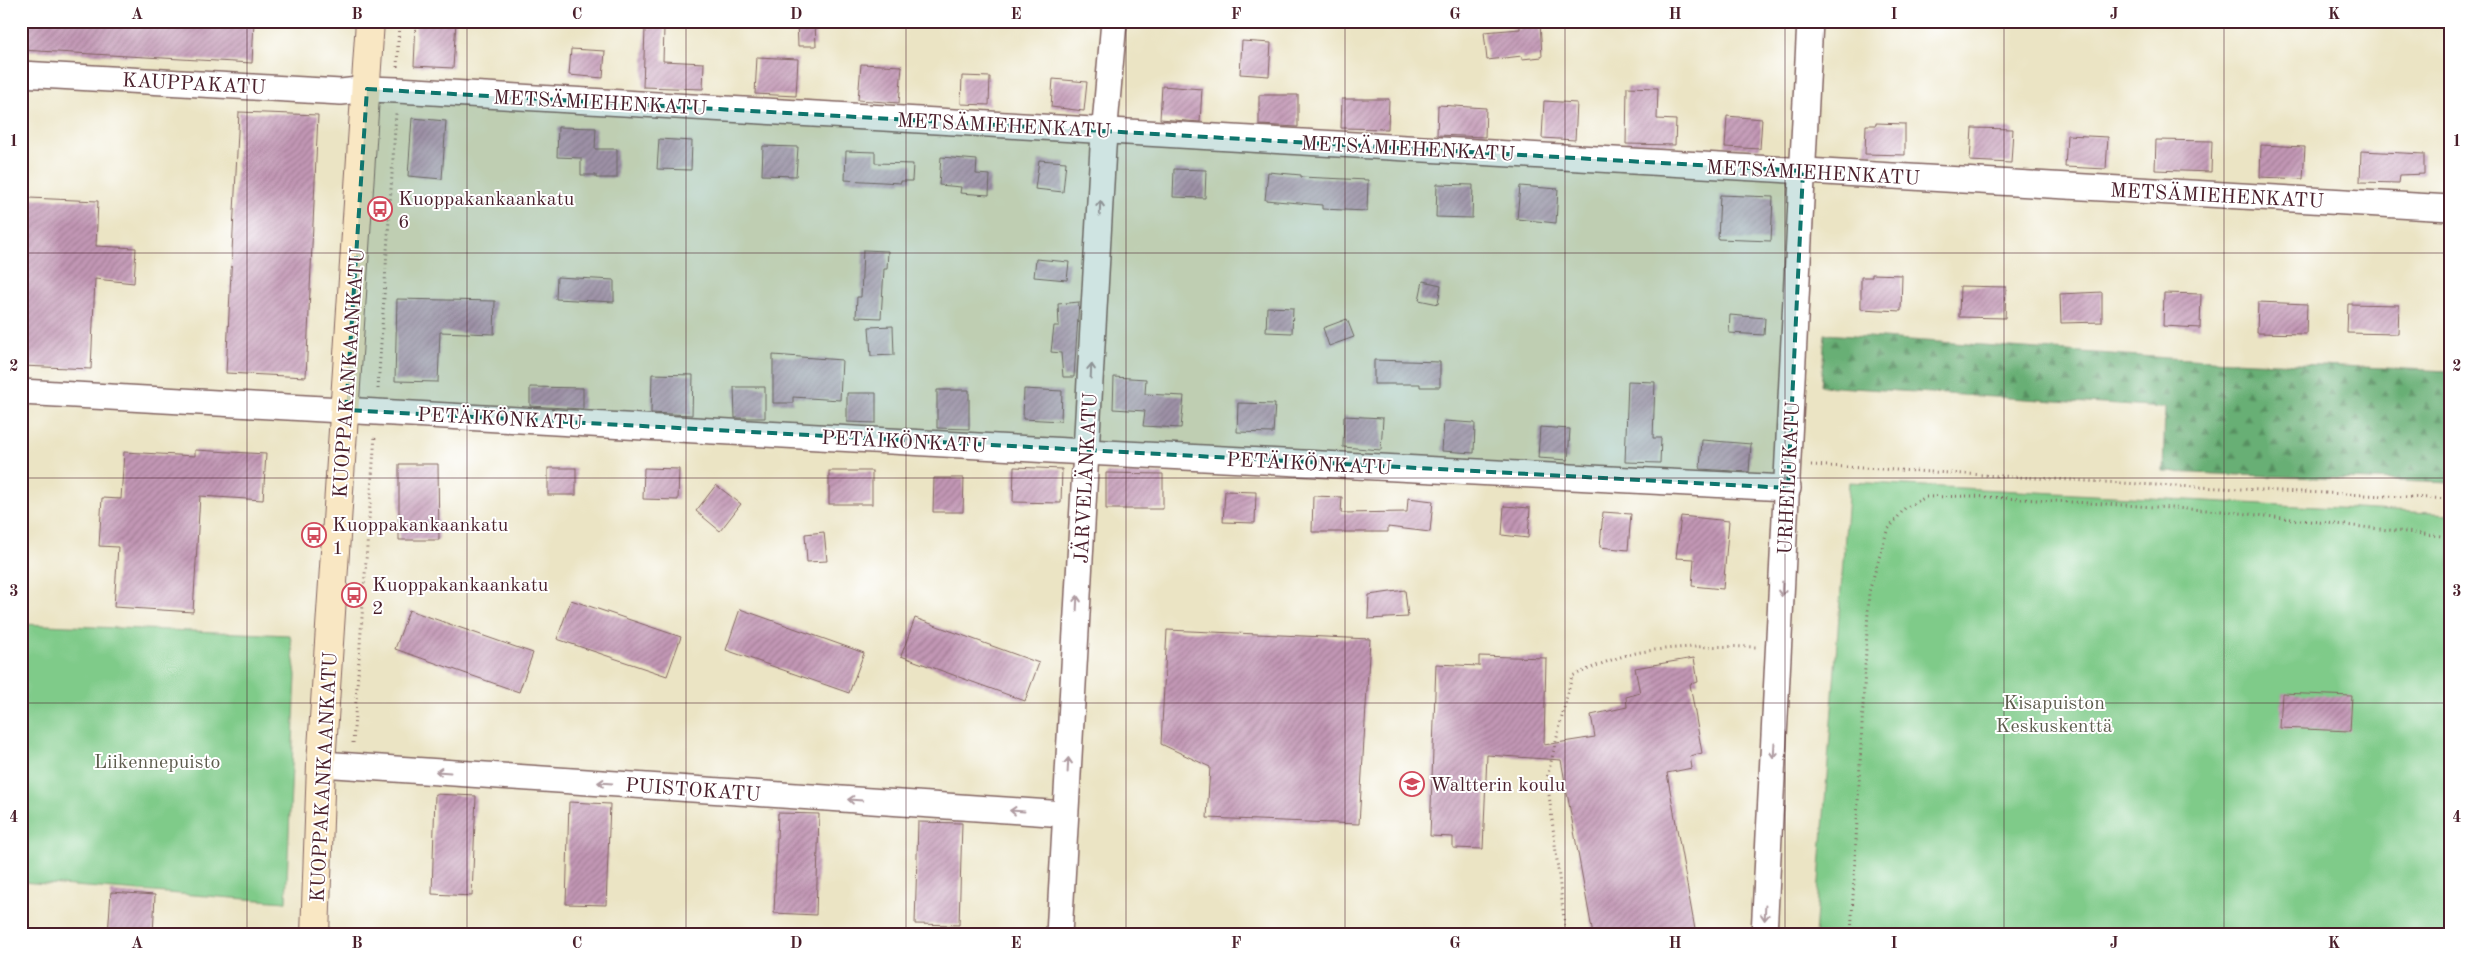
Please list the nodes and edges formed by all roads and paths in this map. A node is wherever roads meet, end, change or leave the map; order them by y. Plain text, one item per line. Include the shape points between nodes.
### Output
1 (370, 21) edge
2 (399, 21) edge
3 (1114, 21) edge
4 (1810, 21) edge
5 (397, 70) dead end
6 (21, 74) edge
7 (367, 89) junction
8 (1104, 131) junction
9 (1803, 171) junction
10 (2450, 208) edge
11 (21, 392) edge
12 (346, 410) junction
13 (1086, 452) junction
14 (1810, 464) dead end
15 (1788, 488) junction
16 (2450, 498) edge
17 (2450, 537) edge
18 (1761, 648) dead end
19 (322, 764) junction
20 (1065, 814) junction
21 (315, 935) edge
22 (1059, 935) edge
23 (1566, 935) edge
24 (1764, 935) edge
25 (1851, 935) edge

1 - 7 main road, KUOPPAKANKAANKATU
2 - 5 path
3 - 8 street, JÄRVELÄNKATU
4 - 9 street, URHEILUKATU
6 - 7 street, KAUPPAKATU via 341,92
7 - 8 street, METSÄMIEHENKATU
7 - 12 main road, KUOPPAKANKAANKATU
8 - 9 street, METSÄMIEHENKATU
13 -> 8 street, JÄRVELÄNKATU
9 - 10 street, METSÄMIEHENKATU
9 - 15 street, URHEILUKATU
11 - 12 street, PETÄIKÖNKATU
12 - 13 street, PETÄIKÖNKATU
12 - 19 main road, KUOPPAKANKAANKATU
13 - 15 street, PETÄIKÖNKATU
20 -> 13 street, JÄRVELÄNKATU
14 - 16 path via 2156,485
15 -> 24 street, URHEILUKATU
17 - 25 path via 2222,511 1980,497 1926,497 1905,508 1887,531 1869,592
18 - 23 path via 1699,647 1640,652 1572,676 1547,778
20 -> 19 street, PUISTOKATU
19 - 21 main road, KUOPPAKANKAANKATU
20 - 22 street, JÄRVELÄNKATU

